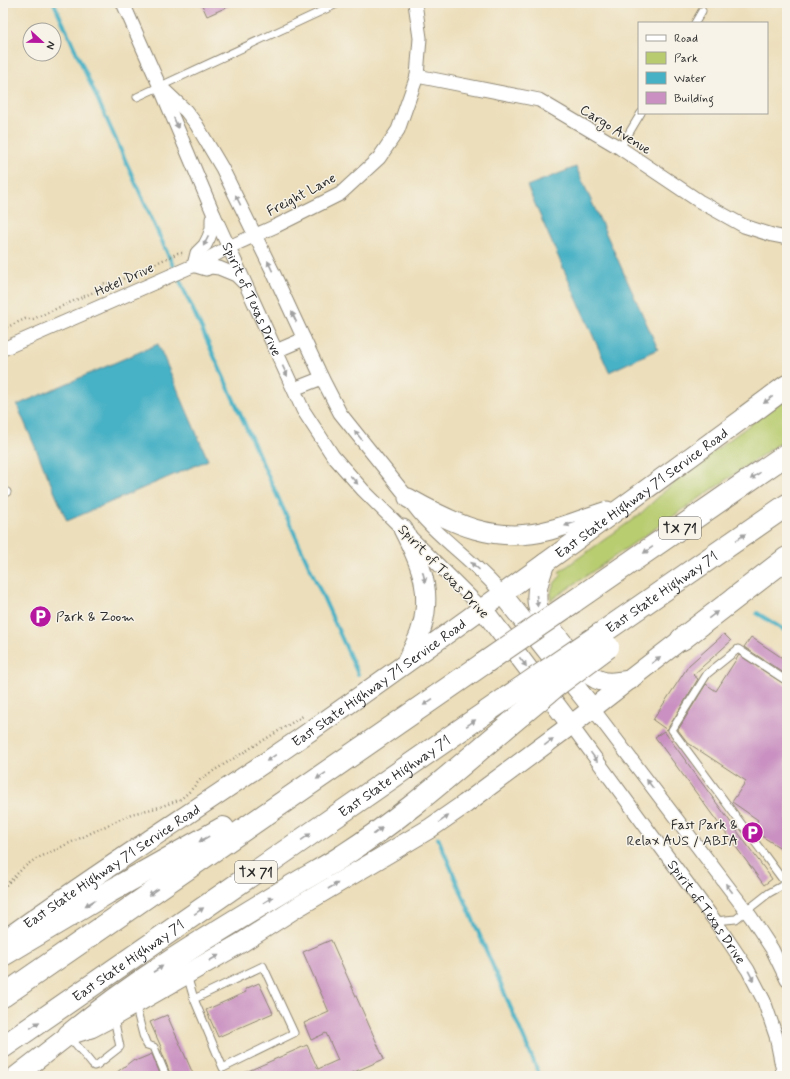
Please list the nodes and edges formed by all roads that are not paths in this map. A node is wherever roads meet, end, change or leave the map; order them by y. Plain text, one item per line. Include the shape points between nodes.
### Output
1 (123, 3) edge
2 (339, 3) edge
3 (414, 3) edge
4 (702, 11) dead end
5 (696, 22) edge
6 (417, 76) junction
7 (160, 87) junction
8 (137, 97) dead end
9 (640, 114) edge
10 (620, 148) junction
11 (214, 215) junction
12 (255, 235) junction
13 (787, 238) edge
14 (229, 248) junction
15 (190, 267) junction
16 (246, 284) junction
17 (304, 339) junction
18 (3, 349) edge
19 (276, 351) junction
20 (322, 378) junction
21 (787, 386) edge
22 (294, 389) junction
23 (748, 415) joint
24 (787, 454) edge
25 (408, 498) junction
26 (787, 505) edge
27 (620, 508) junction
28 (403, 529) junction
29 (787, 558) edge
30 (545, 563) junction
31 (502, 594) junction
32 (482, 608) junction
33 (682, 639) joint
34 (603, 641) junction
35 (406, 664) junction
36 (630, 680) junction
37 (787, 681) edge
38 (593, 709) junction
39 (571, 726) junction
40 (265, 814) junction
41 (787, 884) edge
42 (746, 911) junction
43 (715, 921) junction
44 (108, 923) junction
45 (3, 941) edge
46 (3, 955) edge
47 (186, 973) junction
48 (787, 980) edge
49 (3, 996) edge
50 (194, 999) junction
51 (135, 1004) junction
52 (3, 1010) edge
53 (114, 1016) junction
54 (69, 1035) junction
55 (3, 1048) edge
56 (16, 1076) edge
57 (166, 1076) edge
58 (784, 1076) edge

1 - 7 street, Spirit of Texas Drive
2 - 7 lane
3 - 6 street, Freight Lane via 420,38
4 - 5 lane
6 - 10 street, Cargo Avenue via 539,100
6 - 12 street, Freight Lane via 398,130 379,158 340,194
7 - 8 lane
7 -> 11 street, Spirit of Texas Drive
12 -> 7 street, Spirit of Texas Drive via 222,168 196,124
9 - 10 lane
10 - 13 street, Cargo Avenue via 699,201 744,226
11 - 14 street, Spirit of Texas Drive
11 -> 15 street via 209,237
12 - 14 street, Hotel Drive
17 -> 12 street, Spirit of Texas Drive
14 - 15 street, Hotel Drive
14 - 16 street, Spirit of Texas Drive
15 - 16 street via 219,268
15 - 18 street, Hotel Drive
16 - 19 street, Spirit of Texas Drive
17 - 19 street
17 - 20 street, Spirit of Texas Drive
19 -> 22 street, Spirit of Texas Drive
20 - 22 street
25 -> 20 street, Spirit of Texas Drive via 340,413
21 -> 23 highway
22 -> 28 street, Spirit of Texas Drive via 303,410 333,456
23 - 27 street, East State Highway 71 Service Road
24 -> 40 highway, TX 71, bridge
27 -> 25 street via 542,532 517,535 464,527
31 -> 25 street, Spirit of Texas Drive via 443,537
34 -> 26 highway, East State Highway 71 / TX 71 via 641,620 709,559
27 - 30 street, East State Highway 71 Service Road
28 - 32 street, Spirit of Texas Drive
28 -> 35 street via 420,564 427,597 420,634
33 -> 29 highway
30 - 31 street, East State Highway 71 Service Road
30 -> 36 street via 536,594 540,614 594,679 604,683
31 - 32 street, East State Highway 71 Service Road
31 - 38 street, Spirit of Texas Drive
32 - 35 street, East State Highway 71 Service Road
32 -> 39 street, Spirit of Texas Drive
36 -> 33 street
54 -> 34 highway, bridge via 125,991 190,948 373,835 557,685
55 -> 34 highway, East State Highway 71 / TX 71, bridge via 508,697
35 -> 45 street, East State Highway 71 Service Road
36 - 38 street
37 - 41 lane via 738,649 707,674 672,730
38 - 39 street
42 -> 38 street, Spirit of Texas Drive
39 -> 43 street, Spirit of Texas Drive
47 -> 39 street via 241,943 423,833
40 -> 44 highway, TX 71
40 -> 46 highway via 234,823 213,834
41 - 42 lane via 769,893
42 - 43 lane via 736,919
42 - 48 street, Spirit of Texas Drive via 772,948
43 -> 58 street, Spirit of Texas Drive via 748,970 764,1001 776,1036
44 - 49 highway, TX 71
44 - 52 highway via 46,979
47 - 50 lane
47 - 51 street
50 - 50 lane via 223,1068 294,1033 263,966
51 - 53 street
51 - 57 lane via 147,1045 154,1047
53 - 54 street via 91,1028
53 - 54 lane via 119,1049 94,1066
54 - 56 street

